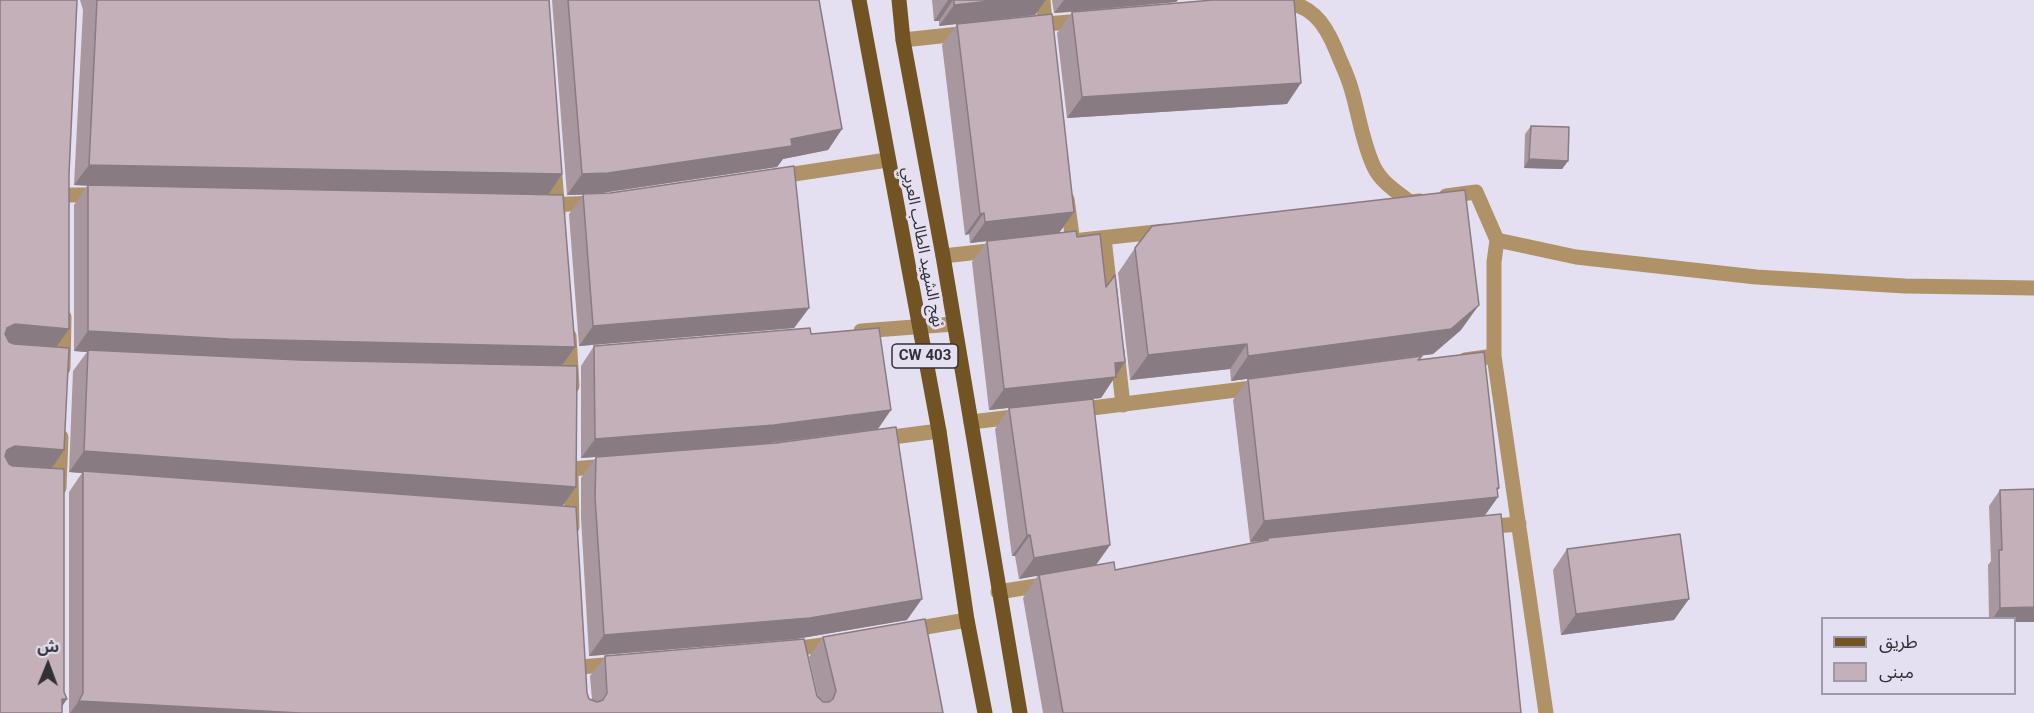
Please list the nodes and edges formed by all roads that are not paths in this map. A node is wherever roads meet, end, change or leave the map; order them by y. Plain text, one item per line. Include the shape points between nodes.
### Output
1 (859, 0) edge
2 (898, 0) edge
3 (1042, 0) edge
4 (1262, 4) edge
5 (1102, 19) edge
6 (1045, 24) junction
7 (1021, 27) edge
8 (986, 31) edge
9 (903, 40) junction
10 (1048, 47) edge
11 (553, 148) edge
12 (887, 160) junction
13 (758, 179) edge
14 (1065, 184) edge
15 (64, 195) edge
16 (123, 196) edge
17 (605, 202) edge
18 (1410, 202) junction
19 (534, 205) edge
20 (557, 205) junction
21 (1386, 205) edge
22 (559, 228) edge
23 (1175, 230) edge
24 (1104, 238) junction
25 (1497, 240) junction
26 (1014, 248) edge
27 (943, 256) junction
28 (2034, 288) edge
29 (64, 302) edge
30 (1113, 316) edge
31 (567, 322) edge
32 (954, 324) junction
33 (919, 326) junction
34 (849, 332) edge
35 (1116, 338) edge
36 (1494, 356) junction
37 (1447, 362) edge
38 (63, 385) edge
39 (1274, 385) edge
40 (572, 400) edge
41 (1123, 405) junction
42 (1065, 411) edge
43 (1041, 414) edge
44 (61, 421) edge
45 (971, 422) junction
46 (939, 431) junction
47 (868, 441) edge
48 (618, 465) edge
49 (59, 504) edge
50 (1519, 524) junction
51 (1473, 528) edge
52 (573, 541) edge
53 (1066, 581) edge
54 (998, 592) junction
55 (967, 620) junction
56 (899, 632) edge
57 (854, 640) edge
58 (774, 651) edge
59 (626, 663) edge
60 (580, 667) edge
61 (985, 713) edge
62 (1020, 713) edge
63 (1546, 713) edge

1 - 12 main road, نهج الشهيد الطالب العربي / CW 403
2 - 9 main road, نهج الشهيد الطالب العربي / CW 403
3 - 6 street
4 - 18 street via 1285,2 1307,9 1323,23 1345,68 1375,169
5 - 6 street
6 - 7 street
6 - 10 street
8 - 9 street
9 - 27 main road, نهج الشهيد الطالب العربي / CW 403
11 - 20 street
12 - 13 street
12 - 33 main road, نهج الشهيد الطالب العربي / CW 403
14 - 24 street via 1067,242
15 - 16 street
17 - 20 street
18 - 21 street
18 - 25 street via 1476,192
19 - 20 street
20 - 22 street
23 - 24 street
24 - 30 street
25 - 28 street via 1576,257 1756,277 1905,286
25 - 36 street
26 - 27 street
27 - 32 main road, نهج الشهيد الطالب العربي / CW 403
29 - 38 street
31 - 40 street via 576,356 566,377
32 - 33 street
32 - 45 main road, نهج الشهيد الطالب العربي / CW 403
33 - 34 street
33 - 46 main road, نهج الشهيد الطالب العربي / CW 403
35 - 41 street
36 - 37 street
36 - 50 street
39 - 41 street
41 - 42 street
43 - 45 street
44 - 49 street
45 - 54 main road, نهج الشهيد الطالب العربي / CW 403
46 - 47 street
46 - 55 main road, نهج الشهيد الطالب العربي / CW 403
48 - 52 street via 571,463 565,517
50 - 51 street
50 - 63 street
53 - 54 street
54 - 62 main road, نهج الشهيد الطالب العربي / CW 403
55 - 56 street
55 - 61 main road, نهج الشهيد الطالب العربي / CW 403
57 - 58 street via 798,655
59 - 60 street

